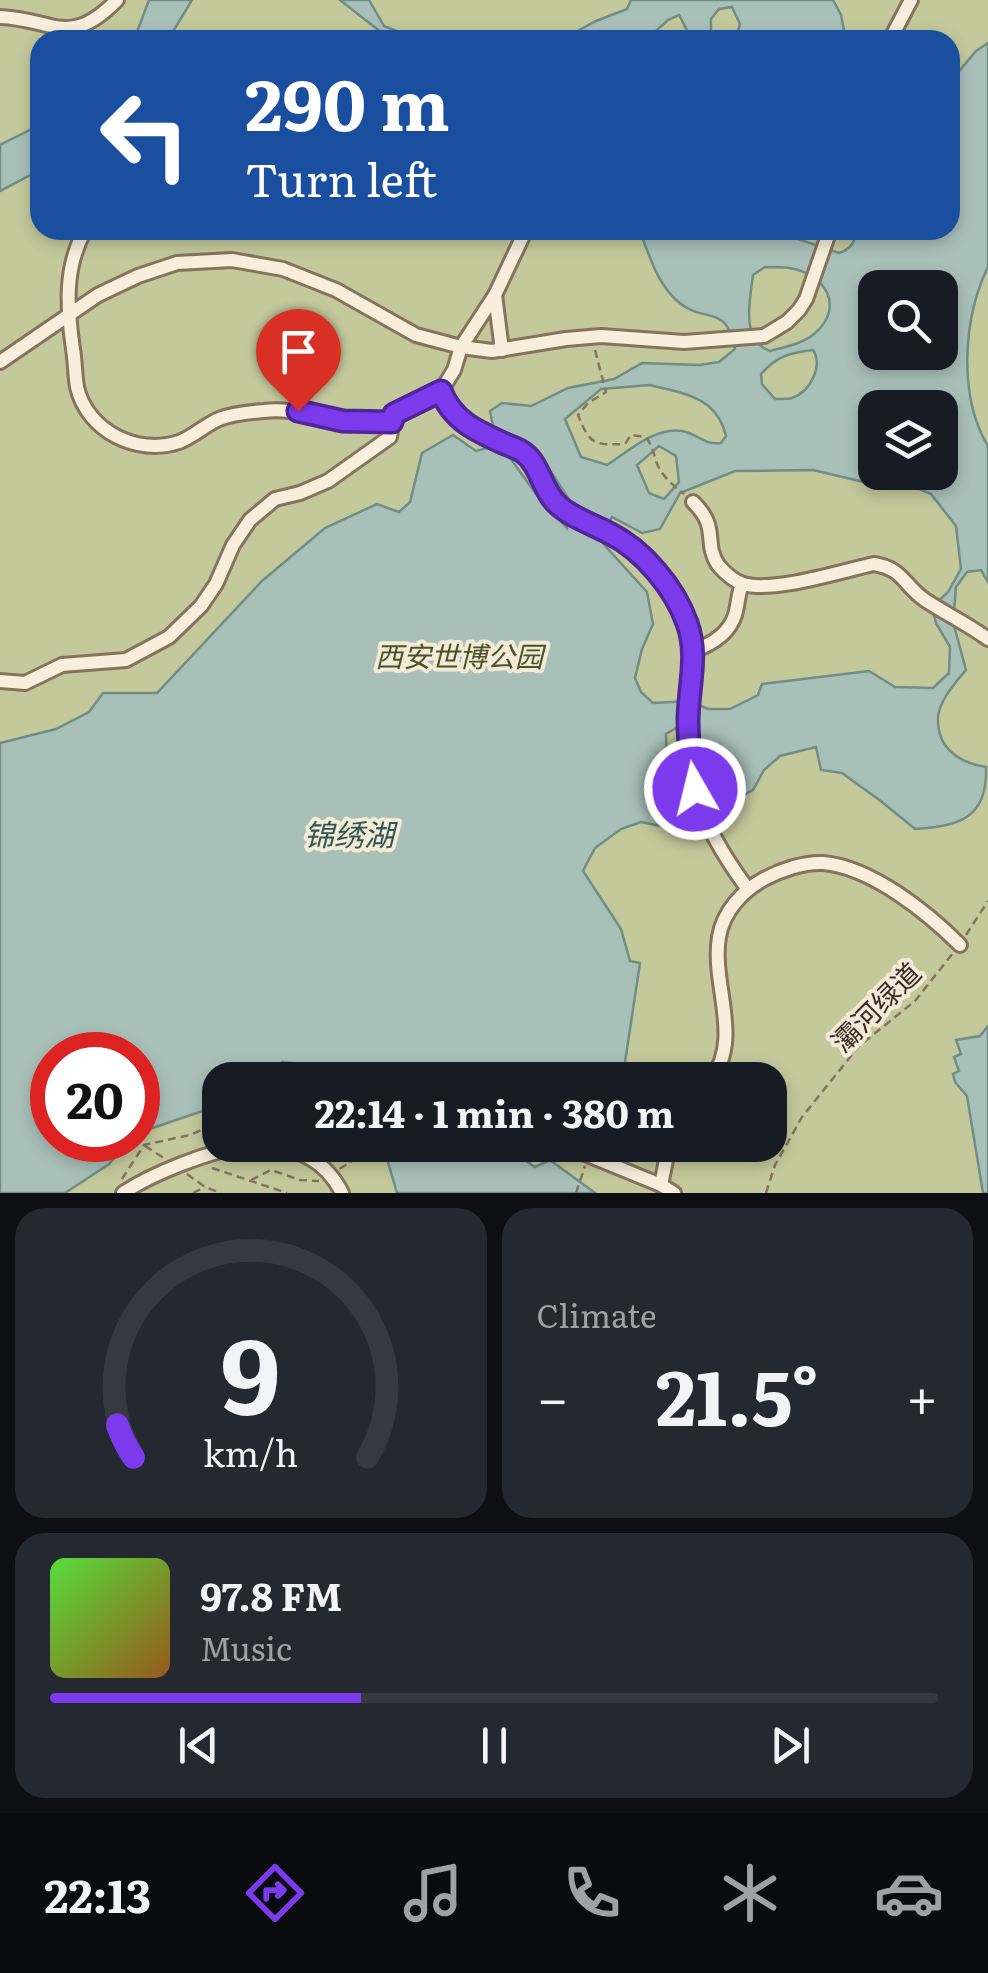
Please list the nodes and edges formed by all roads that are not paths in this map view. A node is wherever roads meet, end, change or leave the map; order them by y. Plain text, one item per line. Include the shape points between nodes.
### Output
1 (117, 0) edge
2 (911, 0) edge
3 (0, 17) edge
4 (895, 30) edge
5 (80, 240) edge
6 (521, 240) edge
7 (827, 240) edge
8 (494, 295) junction
9 (68, 316) junction
10 (461, 347) junction
11 (502, 350) junction
12 (0, 362) edge
13 (441, 391) junction
14 (392, 422) junction
15 (693, 502) road end
16 (742, 584) junction
17 (988, 639) edge
18 (693, 651) junction
19 (0, 681) edge
20 (747, 888) junction
21 (960, 945) road end
22 (722, 1062) edge
23 (202, 1157) edge
24 (317, 1162) edge
25 (604, 1162) edge
26 (669, 1162) edge
27 (336, 1183) edge
28 (667, 1189) edge
29 (124, 1193) edge

1 - 3 lane via 75,28
2 - 4 lane
5 - 9 lane
6 - 8 lane
7 - 11 lane via 799,310 764,336 684,342 596,336
8 - 10 lane
8 - 11 lane
9 - 10 lane via 138,276 178,263 232,260 283,269 336,290 416,336
9 - 12 lane
9 - 14 lane via 78,389 92,417 109,434 135,444 180,442 221,418 266,410
10 - 11 lane
10 - 13 lane
13 - 14 lane via 394,414
13 - 18 lane via 465,424 525,454 558,506 646,560 679,606
14 - 19 lane via 390,436 353,464 328,481 275,498 250,520 202,606 169,637 126,660 62,665 25,683
15 - 16 lane via 706,514 718,564
16 - 17 lane via 772,586 885,566
16 - 18 lane via 728,629
18 - 20 lane via 688,718 695,789 714,841
20 - 21 lane via 781,870 822,863 856,872 934,919
20 - 22 lane via 724,918 718,940
23 - 29 lane
24 - 27 lane
25 - 28 lane
26 - 28 lane

